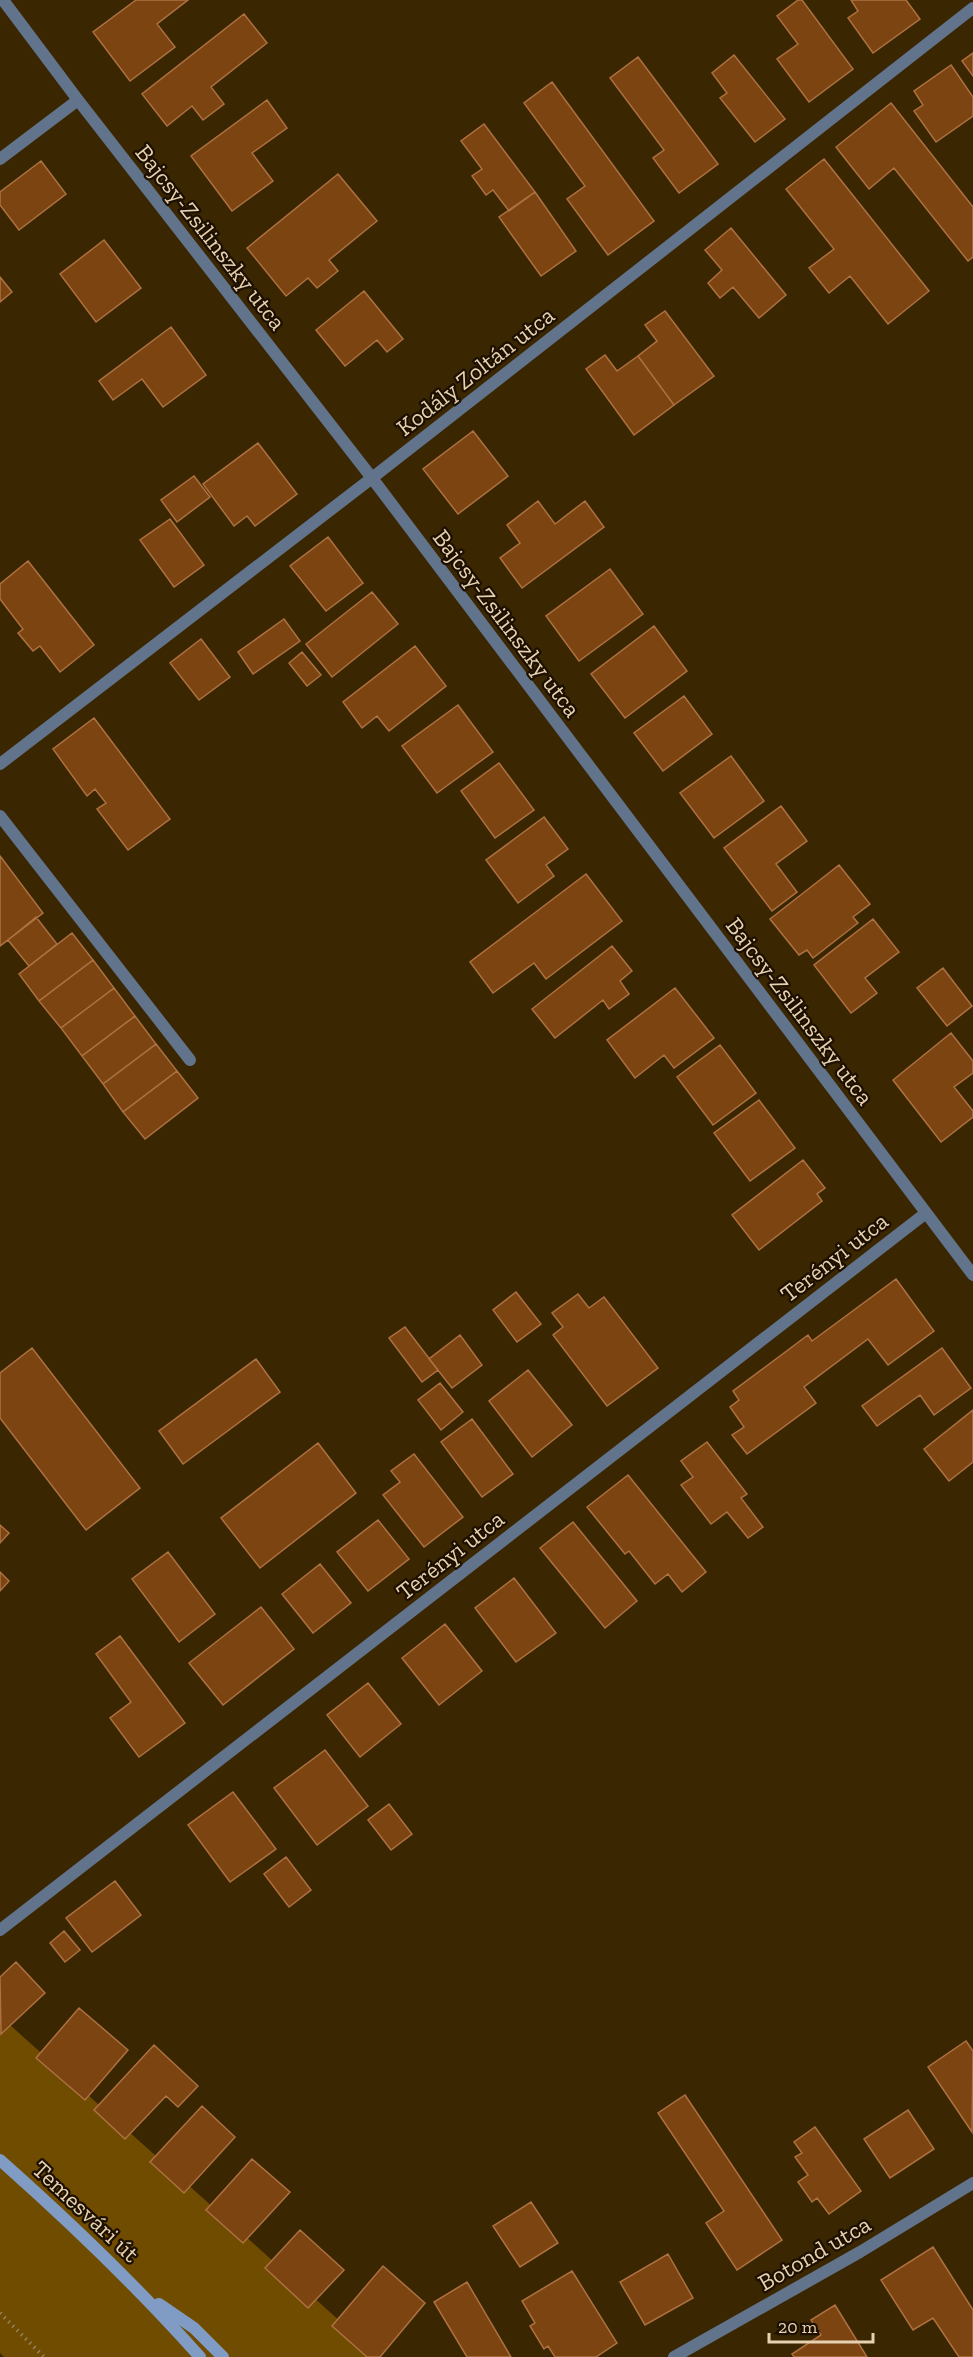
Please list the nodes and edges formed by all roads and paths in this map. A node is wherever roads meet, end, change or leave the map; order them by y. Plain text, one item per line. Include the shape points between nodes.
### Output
1 (3, 0) edge
2 (973, 8) edge
3 (78, 100) junction
4 (0, 159) edge
5 (372, 478) junction
6 (0, 764) edge
7 (0, 816) edge
8 (190, 1060) dead end
9 (926, 1213) junction
10 (973, 1275) edge
11 (0, 1930) edge
12 (0, 2160) edge
13 (973, 2183) edge
14 (143, 2293) junction
15 (0, 2313) edge
16 (44, 2357) edge
17 (200, 2357) edge
18 (223, 2357) edge
19 (674, 2357) edge

1 - 3 street, Bajcsy-Zsilinszky utca
2 - 5 street, Kodály Zoltán utca
3 - 4 street
3 - 5 street, Bajcsy-Zsilinszky utca
5 - 6 street, Kodály Zoltán utca
5 - 9 street, Bajcsy-Zsilinszky utca
7 - 8 street
9 - 10 street, Bajcsy-Zsilinszky utca
9 - 11 street, Terényi utca
12 - 14 street, Temesvári út
13 - 19 street, Botond utca
14 - 17 street, Temesvári út
14 - 18 street, Temesvári út via 194,2328
15 - 16 path

